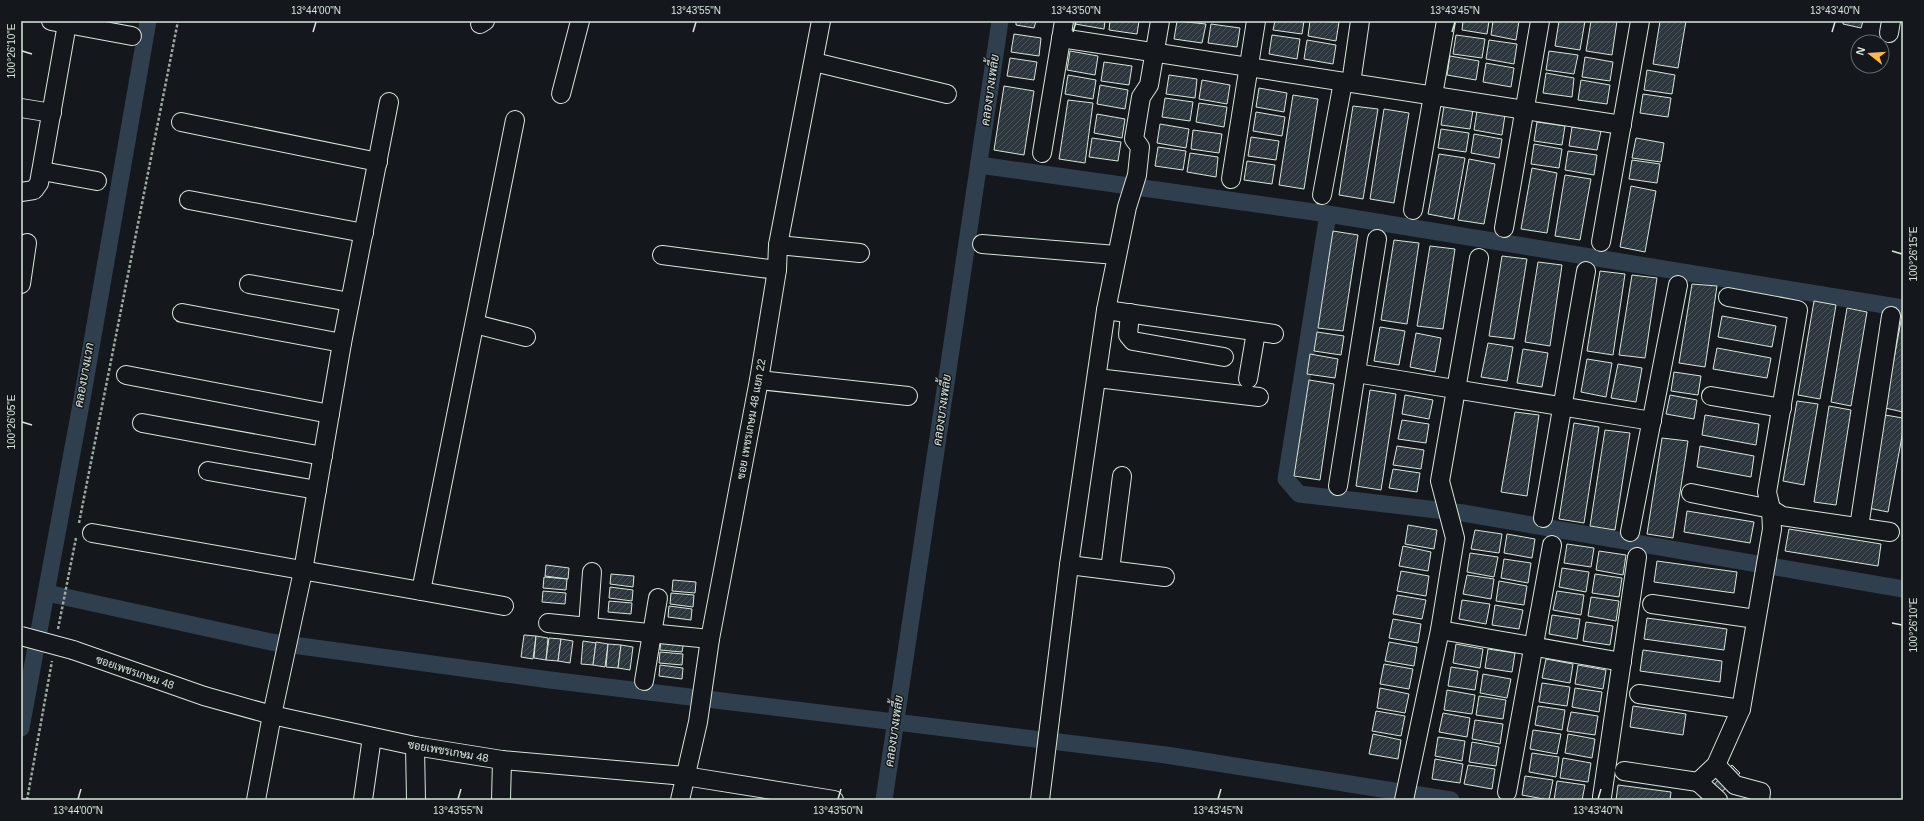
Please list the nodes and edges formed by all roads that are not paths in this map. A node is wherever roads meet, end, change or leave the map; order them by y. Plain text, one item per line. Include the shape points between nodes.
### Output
1 (580, 21) edge
2 (821, 21) edge
3 (1160, 21) edge
4 (1256, 21) edge
5 (1360, 21) edge
6 (1446, 21) edge
7 (1540, 21) edge
8 (1640, 21) edge
9 (59, 22) edge
10 (1062, 30) edge
11 (132, 36) dead end
12 (1154, 53) junction
13 (814, 62) junction
14 (1249, 68) junction
15 (1347, 83) junction
16 (561, 94) dead end
17 (948, 94) dead end
18 (1433, 96) junction
19 (388, 102) dead end
20 (21, 108) edge
21 (1525, 110) junction
22 (52, 113) junction
23 (515, 120) dead end
24 (181, 122) dead end
25 (1622, 125) junction
26 (1042, 153) dead end
27 (378, 162) junction
28 (42, 171) junction
29 (1230, 178) dead end
30 (97, 181) dead end
31 (21, 192) edge
32 (1322, 195) dead end
33 (189, 200) dead end
34 (1413, 210) dead end
35 (1504, 228) dead end
36 (364, 233) junction
37 (1377, 239) dead end
38 (1601, 242) dead end
39 (27, 243) dead end
40 (982, 244) dead end
41 (778, 245) junction
42 (860, 253) dead end
43 (662, 255) dead end
44 (1116, 255) junction
45 (1479, 258) dead end
46 (777, 270) junction
47 (1586, 271) dead end
48 (21, 284) edge
49 (249, 284) dead end
50 (1678, 285) dead end
51 (1728, 297) dead end
52 (350, 302) junction
53 (1106, 310) junction
54 (1130, 313) junction
55 (182, 314) dead end
56 (1891, 316) dead end
57 (476, 324) junction
58 (1256, 332) junction
59 (1274, 334) dead end
60 (526, 337) dead end
61 (342, 343) junction
62 (1224, 357) dead end
63 (1356, 374) junction
64 (126, 375) dead end
65 (1097, 378) junction
66 (1248, 379) dead end
67 (759, 380) junction
68 (1456, 390) junction
69 (908, 396) dead end
70 (1711, 396) dead end
71 (1259, 398) dead end
72 (1562, 407) junction
73 (1782, 408) junction
74 (330, 414) junction
75 (1652, 421) junction
76 (142, 423) dead end
77 (323, 456) junction
78 (208, 471) dead end
79 (1122, 476) dead end
80 (1338, 486) dead end
81 (317, 490) junction
82 (1691, 493) dead end
83 (1771, 509) junction
84 (1543, 518) dead end
85 (1859, 527) junction
86 (83, 530) road end
87 (1630, 532) dead end
88 (1890, 532) dead end
89 (1552, 545) dead end
90 (1637, 557) dead end
91 (1069, 565) junction
92 (1110, 570) junction
93 (303, 571) junction
94 (592, 572) dead end
95 (1165, 577) dead end
96 (421, 591) junction
97 (658, 598) dead end
98 (1652, 604) dead end
99 (504, 606) dead end
100 (1756, 619) junction
101 (548, 622) dead end
102 (588, 627) junction
103 (1440, 630) junction
104 (652, 633) junction
105 (21, 636) edge
106 (710, 640) junction
107 (1533, 647) junction
108 (1622, 662) junction
109 (644, 681) dead end
110 (1639, 694) dead end
111 (1741, 709) junction
112 (272, 714) junction
113 (372, 737) junction
114 (415, 746) junction
115 (502, 760) junction
116 (1716, 765) junction
117 (1624, 771) dead end
118 (685, 776) junction
119 (1698, 782) junction
120 (1507, 792) dead end
121 (1602, 797) dead end
122 (824, 799) edge
123 (256, 800) edge
124 (363, 800) edge
125 (416, 800) edge
126 (501, 800) edge
127 (680, 800) edge
128 (1040, 800) edge
129 (1404, 800) edge
130 (1718, 800) edge
131 (1760, 800) edge

1 - 16 street
2 - 13 street, ซอย เพชรเกษม 48 แยก 22
3 - 12 street
4 - 14 street
5 - 15 street
6 - 18 street
7 - 21 street
8 - 25 street
9 - 11 street
9 - 22 street
10 - 12 street
10 - 26 street
12 - 14 street
12 - 44 street via 1149,85 1140,97 1134,139 1140,147 1137,175 1126,207
13 - 17 street
13 - 41 street, ซอย เพชรเกษม 48 แยก 22
14 - 15 street
14 - 29 street
15 - 18 street
15 - 32 street
18 - 21 street
18 - 34 street
19 - 27 street
20 - 22 street
21 - 25 street
21 - 35 street
22 - 28 street
23 - 57 street
24 - 27 street
25 - 38 street
27 - 36 street
28 - 30 street
28 - 31 street via 36,188
33 - 36 street
36 - 52 street
37 - 63 street
39 - 48 street
40 - 44 street
41 - 42 street
41 - 46 street, ซอย เพชรเกษม 48 แยก 22
43 - 46 street
44 - 53 street
45 - 68 street
46 - 67 street, ซอย เพชรเกษม 48 แยก 22
47 - 72 street
49 - 52 street
50 - 75 street
51 - 73 street via 1798,310
52 - 61 street
53 - 54 street
53 - 65 street
54 - 58 street
54 - 62 street via 1128,335 1133,341
55 - 61 street
56 - 85 street
57 - 60 street
57 - 96 street
58 - 59 street
58 - 66 street
61 - 74 street
63 - 68 street
63 - 80 street
64 - 74 street
65 - 71 street
65 - 91 street
67 - 69 street
67 - 106 street, ซอย เพชรเกษม 48 แยก 22
68 - 72 street
68 - 103 street via 1440,481 1455,538
70 - 73 street
72 - 75 street
72 - 84 street
73 - 83 street via 1767,492
74 - 77 street
75 - 87 street
76 - 77 street
77 - 81 street
78 - 81 street
79 - 92 street
81 - 93 street
82 - 83 street
83 - 85 street via 1782,516
83 - 100 street via 1772,529
85 - 88 street
86 - 93 street
89 - 107 street
90 - 108 street
91 - 92 street
91 - 128 street
92 - 95 street
93 - 96 street
93 - 112 street
94 - 102 street
96 - 99 street
97 - 104 street
98 - 100 street
100 - 111 street
101 - 102 street
102 - 104 street
103 - 107 street
103 - 129 street
104 - 106 street
104 - 109 street
105 - 112 street, ซอยเพชรเกษม 48, bridge via 72,650 204,696
106 - 118 street, ซอย เพชรเกษม 48 แยก 22 via 698,722
107 - 108 street
107 - 120 street
108 - 121 street
110 - 111 street
111 - 116 street
112 - 113 street, ซอยเพชรเกษม 48
112 - 123 street
113 - 114 street, ซอยเพชรเกษม 48
113 - 124 street
114 - 115 street, ซอยเพชรเกษม 48
114 - 125 street
115 - 118 street, ซอยเพชรเกษม 48
115 - 126 street
116 - 119 street
116 - 131 street via 1735,786 1761,792
117 - 119 street
118 - 122 street, ซอยเพชรเกษม 48
118 - 127 street, ซอย เพชรเกษม 48 แยก 22
119 - 130 street

